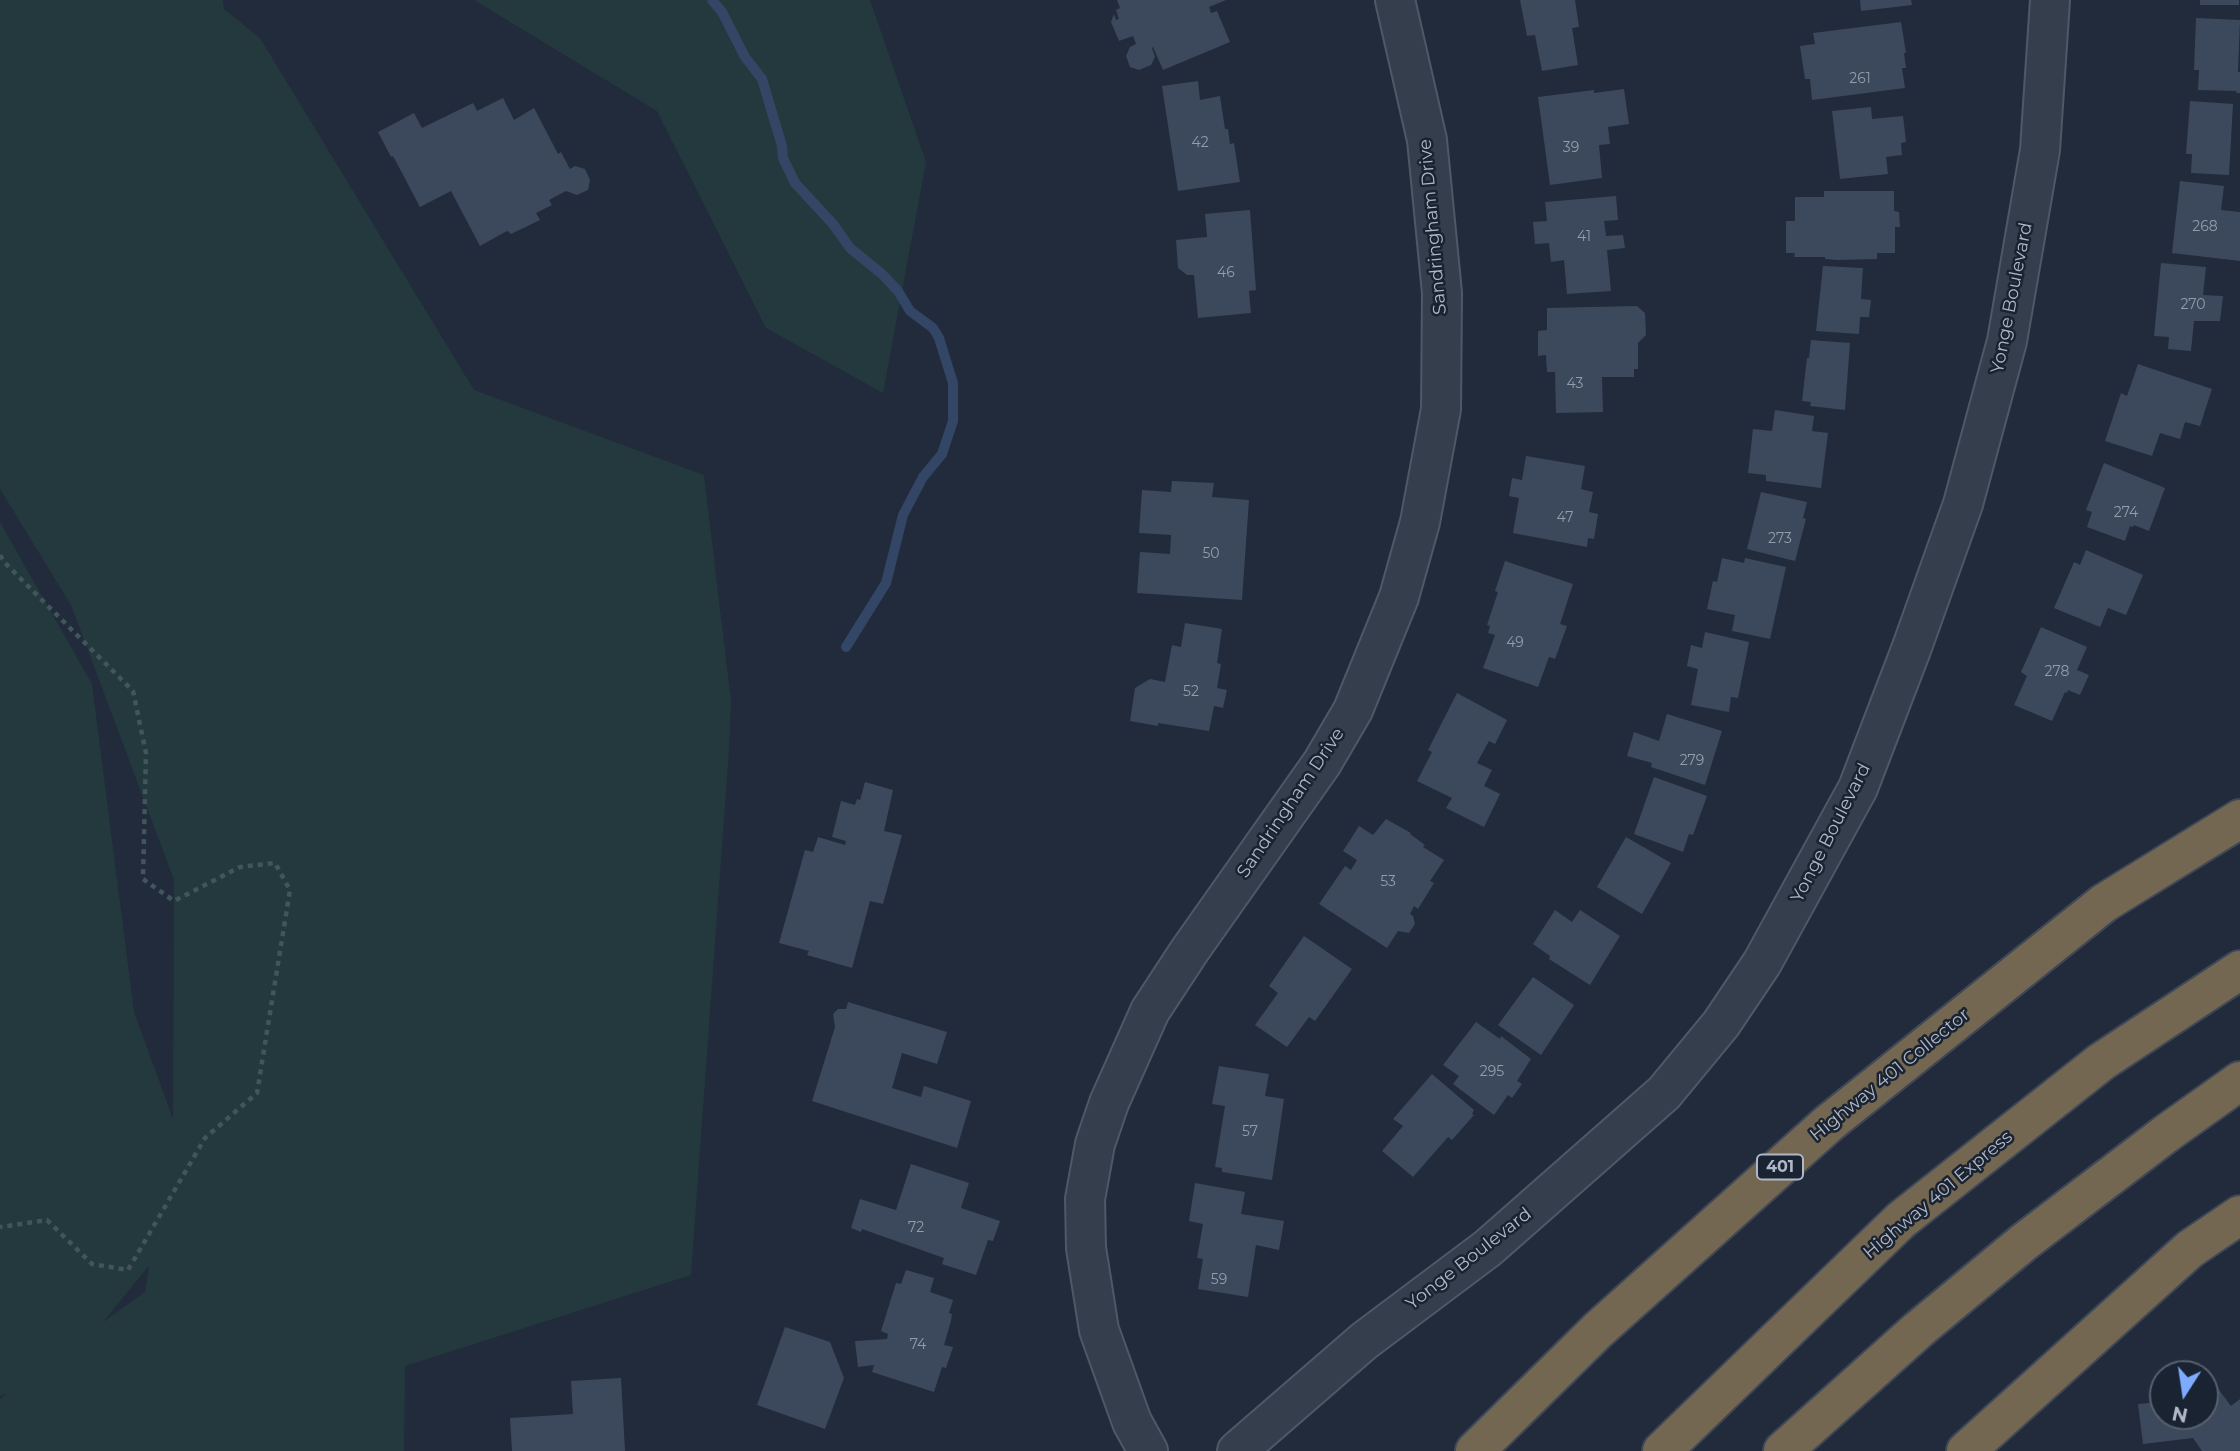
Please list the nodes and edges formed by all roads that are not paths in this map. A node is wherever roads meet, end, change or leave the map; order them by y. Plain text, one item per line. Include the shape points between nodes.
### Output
1 (1395, 0) edge
2 (2050, 0) edge
3 (2240, 819) edge
4 (2240, 970) edge
5 (2240, 1081) edge
6 (2240, 1215) edge
7 (1148, 1451) edge
8 (1237, 1451) edge
9 (1475, 1451) edge
10 (1662, 1451) edge
11 (1783, 1451) edge
12 (1966, 1451) edge

1 - 7 street, Sandringham Drive via 1427,139 1442,293 1441,409 1420,522 1399,597 1353,710 1322,763 1150,1011 1096,1144 1085,1199 1086,1248 1099,1330 1132,1422
2 - 8 street, Yonge Boulevard via 2040,150 2007,341 1963,504 1858,788 1762,963 1721,1024 1664,1093 1488,1248 1364,1341
3 - 9 highway, Highway 401 Collector / 401 via 2104,903 1829,1123 1598,1330
4 - 10 highway, Highway 401 Express via 2101,1062 1901,1220
5 - 11 highway via 2024,1242 1917,1330
6 - 12 highway via 2190,1249

